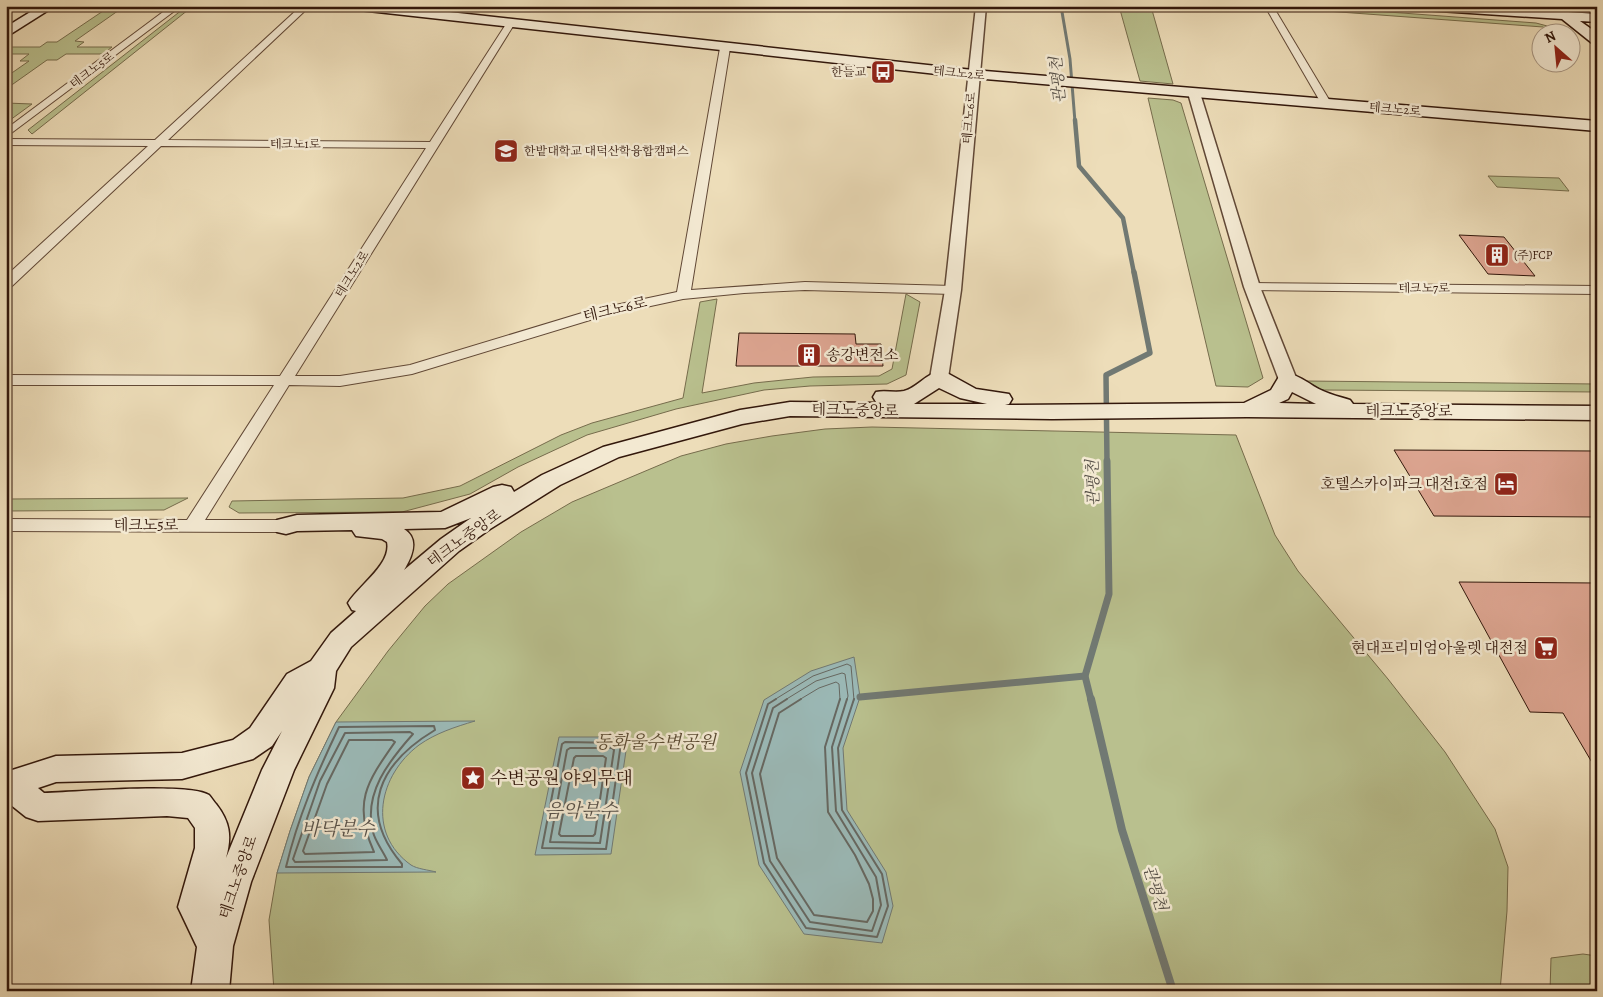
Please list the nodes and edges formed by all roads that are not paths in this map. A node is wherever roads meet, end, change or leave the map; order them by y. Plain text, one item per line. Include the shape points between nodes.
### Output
1 (49, 6) edge
2 (177, 6) edge
3 (306, 6) edge
4 (358, 6) edge
5 (980, 6) edge
6 (1424, 6) edge
7 (1270, 8) dead end
8 (1562, 11) edge
9 (1597, 18) edge
10 (511, 23) junction
11 (6, 34) edge
12 (1597, 40) edge
13 (725, 48) junction
14 (973, 74) junction
15 (1194, 93) junction
16 (1326, 103) junction
17 (1597, 126) edge
18 (6, 134) edge
19 (6, 142) edge
20 (158, 143) junction
21 (433, 145) junction
22 (6, 284) edge
23 (1252, 287) junction
24 (953, 290) junction
25 (1597, 290) edge
26 (682, 295) junction
27 (938, 378) junction
28 (6, 380) edge
29 (1288, 380) junction
30 (285, 381) junction
31 (972, 403) junction
32 (790, 409) junction
33 (1247, 410) junction
34 (1361, 411) junction
35 (1597, 413) edge
36 (611, 452) junction
37 (6, 525) edge
38 (193, 525) junction
39 (286, 526) junction
40 (342, 640) junction
41 (321, 669) junction
42 (8, 786) edge
43 (216, 946) junction
44 (210, 991) edge

1 - 11 main road
2 - 18 street, 테크노5로
3 - 20 street
4 - 10 main road, 테크노2로
5 - 14 street, 테크노6로
6 - 8 main road
7 - 16 street
8 - 9 main road
8 - 12 main road
10 - 13 main road, 테크노2로
10 - 21 street, 테크노2로
13 - 14 main road, 테크노2로
13 - 26 street
14 - 15 main road, 테크노2로
14 - 24 street, 테크노6로
15 - 16 main road, 테크노2로
15 - 23 street
16 - 17 main road, 테크노2로
19 - 20 street, 테크노1로
20 - 21 street, 테크노1로
20 - 22 street
21 - 30 street, 테크노2로
23 - 25 street, 테크노7로
23 - 29 street
24 - 26 street, 테크노6로 via 805,286
24 - 27 street, 테크노6로
26 - 30 street, 테크노6로 via 597,313 412,369 340,380
27 - 31 main road
27 - 32 main road via 909,398 834,400
28 - 30 street
29 - 33 main road via 1280,394
29 - 34 main road via 1315,396
30 - 38 street, 테크노2로
31 - 32 main road, 테크노중앙로
31 - 33 main road, 테크노중앙로 via 1052,412
32 - 36 main road, 테크노중앙로 via 721,421
33 - 34 main road, 테크노중앙로
34 - 35 main road, 테크노중앙로
36 - 39 main road via 570,459 446,520 298,522
36 - 40 main road, 테크노중앙로 via 552,480 481,523 450,545
37 - 38 street, 테크노5로
38 - 39 street, 테크노5로
39 - 40 main road via 300,531 390,532 400,539 402,546 394,567 354,610
40 - 41 main road, 테크노중앙로
41 - 42 main road via 297,682 261,736 242,750 182,766 56,769
41 - 43 main road, 테크노중앙로 via 319,688 290,742 248,845
42 - 43 main road via 38,806 197,804 212,824 212,848 196,907
43 - 44 main road, 테크노중앙로

